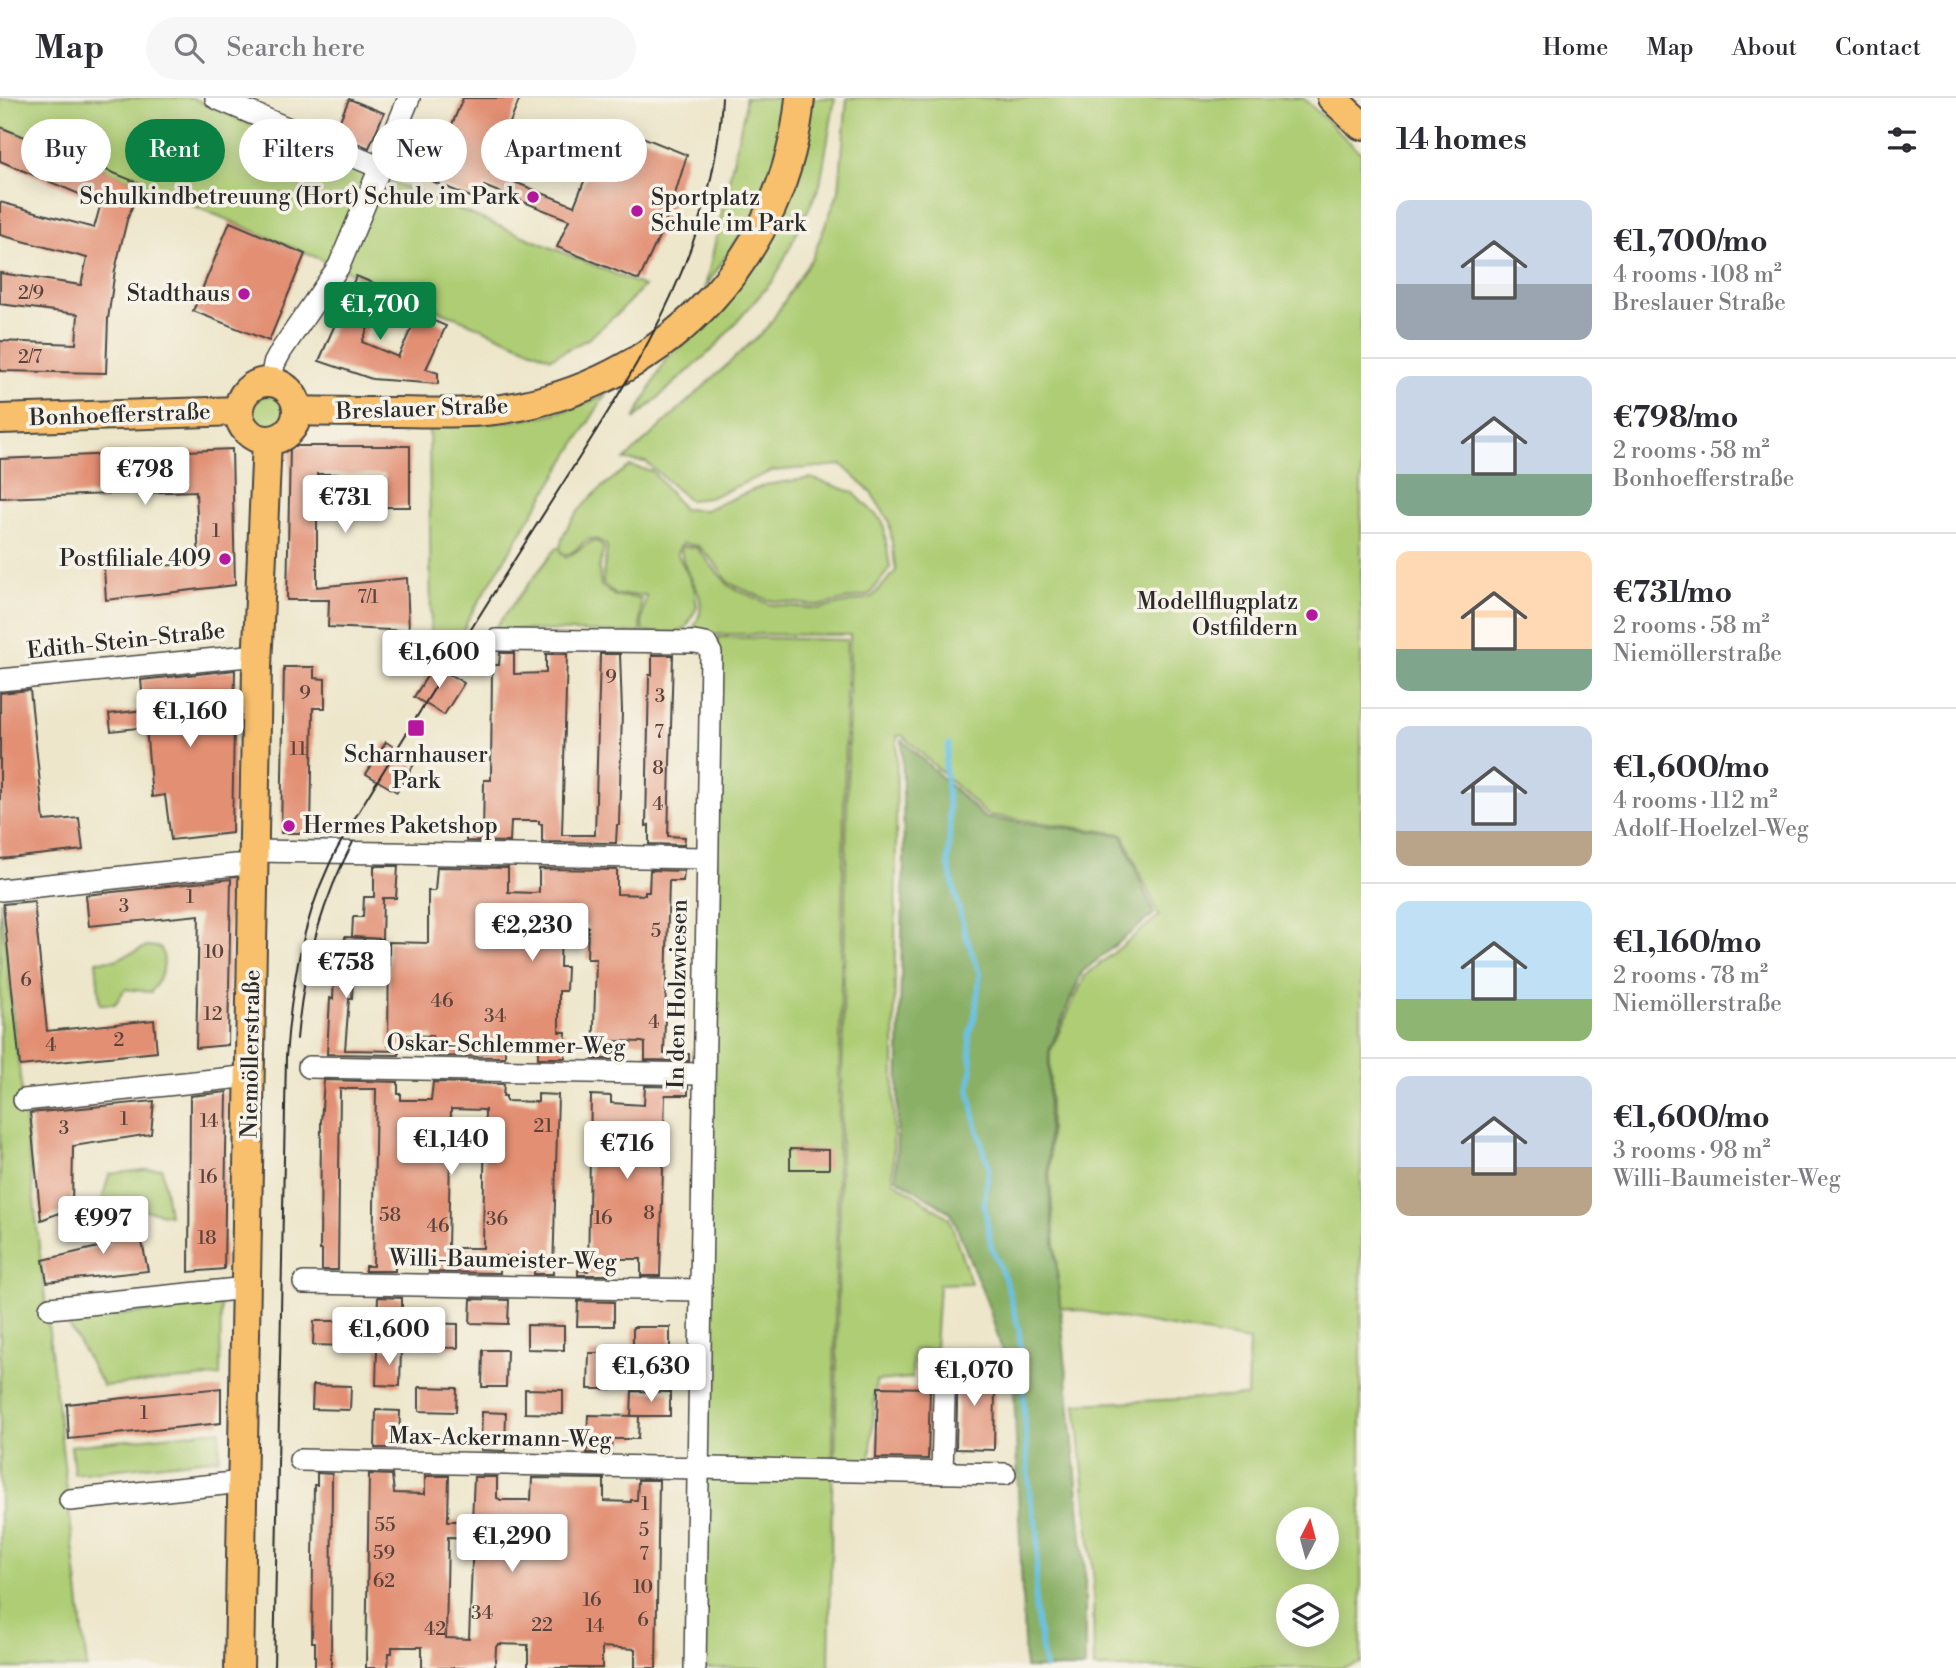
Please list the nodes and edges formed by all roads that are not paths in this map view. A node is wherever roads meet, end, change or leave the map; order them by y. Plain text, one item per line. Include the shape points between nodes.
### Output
1 (216, 98) edge
2 (409, 98) edge
3 (800, 98) edge
4 (1332, 98) edge
5 (401, 119) edge
6 (1361, 125) edge
7 (372, 164) edge
8 (375, 182) edge
9 (271, 382) junction
10 (240, 411) junction
11 (297, 411) junction
12 (0, 419) edge
13 (267, 440) junction
14 (496, 640) dead end
15 (258, 655) junction
16 (0, 680) edge
17 (254, 858) junction
18 (706, 858) junction
19 (1, 890) edge
20 (309, 1067) dead end
21 (703, 1074) junction
22 (251, 1076) junction
23 (24, 1100) dead end
24 (304, 1283) dead end
25 (247, 1288) junction
26 (701, 1290) junction
27 (50, 1308) dead end
28 (945, 1362) dead end
29 (300, 1460) dead end
30 (698, 1468) junction
31 (942, 1473) junction
32 (1005, 1474) dead end
33 (243, 1482) junction
34 (70, 1500) dead end
35 (239, 1668) edge
36 (695, 1668) edge

1 - 7 street
2 - 5 street
3 - 11 main road, Breslauer Straße via 788,164 754,242 713,297 644,358 592,384 518,406 441,413
4 - 6 main road
8 - 9 street via 339,266 281,351
9 - 10 main road via 246,393
9 - 11 main road via 290,392
10 - 12 main road, Bonhoefferstraße
10 - 13 main road via 250,434
11 - 13 main road via 285,435
13 - 15 main road, Niemöllerstraße
14 - 18 street, In den Holzwiesen via 706,644 711,653
15 - 16 street, Edith-Stein-Straße
15 - 17 main road, Niemöllerstraße
17 - 18 street
17 - 19 street via 235,865
17 - 22 main road, Niemöllerstraße
18 - 21 street, In den Holzwiesen
20 - 21 street, Oskar-Schlemmer-Weg
21 - 26 street, In den Holzwiesen
22 - 23 street
22 - 25 main road, Niemöllerstraße
24 - 26 street, Willi-Baumeister-Weg
25 - 27 street
25 - 33 main road, Niemöllerstraße
26 - 30 street, In den Holzwiesen
28 - 31 street
29 - 30 street, Max-Ackermann-Weg
30 - 31 street, Max-Ackermann-Weg
30 - 36 street, In den Holzwiesen
31 - 32 street, Max-Ackermann-Weg
33 - 34 street
33 - 35 main road, Niemöllerstraße

